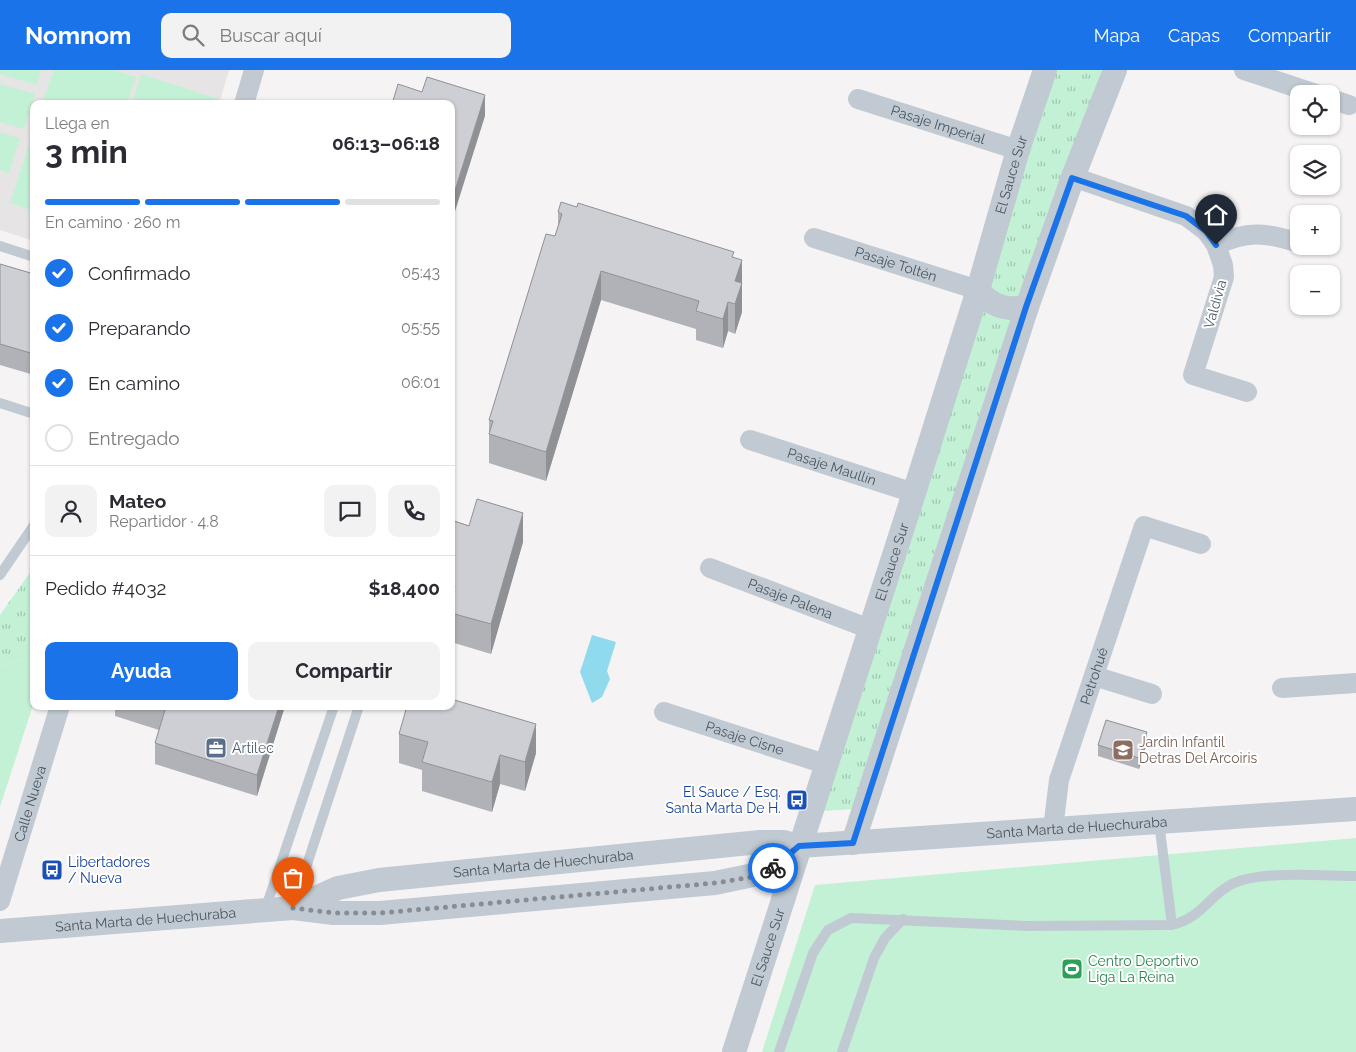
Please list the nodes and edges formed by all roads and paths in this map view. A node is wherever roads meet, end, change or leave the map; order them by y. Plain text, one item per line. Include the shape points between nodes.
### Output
1 (254, 70) edge
2 (1045, 70) edge
3 (1115, 70) edge
4 (1244, 70) edge
5 (1290, 85) edge
6 (858, 99) dead end
7 (245, 100) edge
8 (1018, 150) junction
9 (1072, 178) junction
10 (814, 238) dead end
11 (1290, 241) edge
12 (1216, 245) junction
13 (0, 246) edge
14 (30, 256) edge
15 (978, 290) junction
16 (1026, 307) junction
17 (1247, 392) dead end
18 (0, 403) edge
19 (30, 413) edge
20 (750, 440) dead end
21 (914, 493) junction
22 (30, 531) edge
23 (1201, 544) dead end
24 (710, 568) dead end
25 (0, 575) edge
26 (870, 629) junction
27 (1094, 676) junction
28 (1356, 683) edge
29 (1282, 688) dead end
30 (1152, 694) dead end
31 (59, 710) edge
32 (333, 710) edge
33 (358, 710) edge
34 (664, 712) dead end
35 (825, 764) junction
36 (1356, 809) edge
37 (1159, 822) junction
38 (1052, 829) junction
39 (853, 843) junction
40 (799, 846) junction
41 (1356, 876) edge
42 (0, 901) edge
43 (293, 908) junction
44 (265, 910) junction
45 (903, 919) junction
46 (1172, 925) junction
47 (0, 931) edge
48 (734, 1052) edge
49 (779, 1052) edge
50 (842, 1052) edge

1 - 7 street
2 - 8 street, El Sauce Sur
3 - 9 street
4 - 5 street
6 - 8 street, Pasaje Imperial
8 - 15 street, El Sauce Sur
9 - 12 street, Valdivia via 1186,216 1206,231
9 - 16 street
10 - 15 street, Pasaje Toltén
11 - 12 street via 1258,233
12 - 17 street, Valdivia via 1224,278 1193,375
13 - 14 lane
15 - 16 street via 999,307
15 - 21 street, El Sauce Sur
16 - 39 street
18 - 19 lane
20 - 21 street, Pasaje Maullín
21 - 26 street, El Sauce Sur
22 - 25 lane
23 - 27 street, Petrohué via 1144,526
24 - 26 street, Pasaje Palena
26 - 35 street, El Sauce Sur
27 - 30 street
27 - 38 street, Petrohué via 1060,780
28 - 29 street
31 - 42 street, Calle Nueva
32 - 44 lane
33 - 43 lane
34 - 35 street, Pasaje Cisne
35 - 40 street, El Sauce Sur
36 - 37 street, Santa Marta de Huechuraba
37 - 38 street, Santa Marta de Huechuraba
37 - 46 lane
38 - 39 street, Santa Marta de Huechuraba
39 - 40 street, Santa Marta de Huechuraba
40 - 43 street, Santa Marta de Huechuraba via 760,842 380,880 338,888
40 - 43 street, Santa Marta de Huechuraba via 775,867 715,883 380,913 334,913
40 - 48 street, El Sauce Sur
41 - 46 lane via 1257,877 1241,881 1219,893 1188,921
43 - 44 street, Santa Marta de Huechuraba
44 - 47 street, Santa Marta de Huechuraba
45 - 46 lane via 1027,926
45 - 49 lane via 851,918 828,930 813,952
45 - 50 lane via 884,938 874,958

